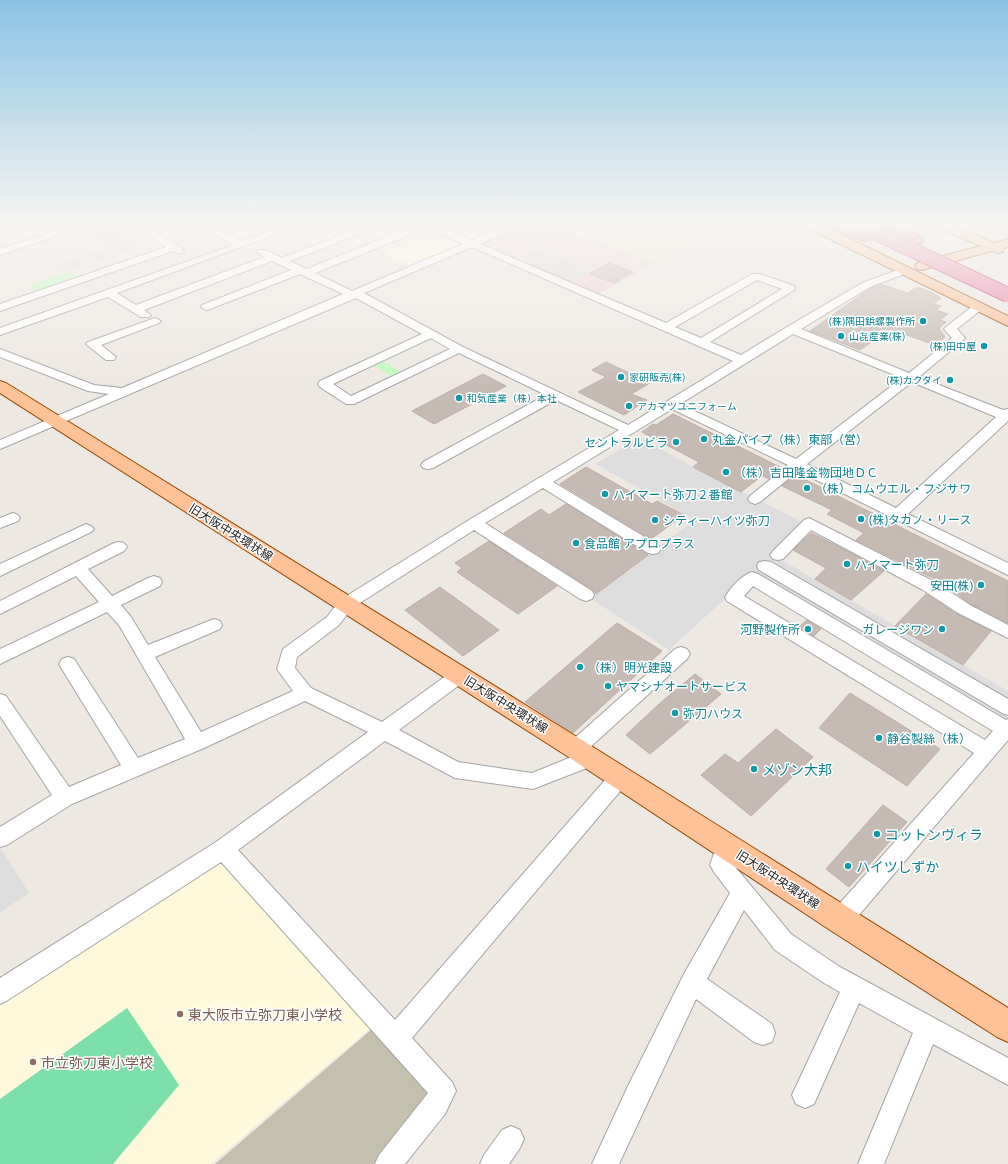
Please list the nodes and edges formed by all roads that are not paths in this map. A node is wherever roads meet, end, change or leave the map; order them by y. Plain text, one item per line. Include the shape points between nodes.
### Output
1 (88, 277) edge
2 (151, 277) edge
3 (225, 277) edge
4 (287, 277) edge
5 (318, 277) edge
6 (394, 277) edge
7 (552, 277) edge
8 (754, 277) edge
9 (760, 277) edge
10 (885, 277) edge
11 (918, 277) edge
12 (944, 277) edge
13 (975, 277) edge
14 (996, 277) edge
15 (1008, 282) edge
16 (109, 293) junction
17 (355, 294) junction
18 (1008, 295) edge
19 (206, 307) dead end
20 (978, 307) junction
21 (0, 308) edge
22 (136, 309) junction
23 (1008, 309) edge
24 (1008, 322) edge
25 (666, 327) junction
26 (791, 329) junction
27 (0, 332) edge
28 (431, 334) junction
29 (702, 342) junction
30 (459, 349) junction
31 (0, 353) edge
32 (110, 357) dead end
33 (381, 358) junction
34 (742, 360) junction
35 (408, 373) junction
36 (912, 378) junction
37 (2, 390) edge
38 (123, 392) junction
39 (555, 395) junction
40 (671, 404) junction
41 (1007, 415) edge
42 (56, 421) junction
43 (630, 430) junction
44 (0, 445) edge
45 (796, 464) junction
46 (428, 465) dead end
47 (543, 482) junction
48 (755, 498) dead end
49 (898, 515) junction
50 (474, 523) junction
51 (86, 529) dead end
52 (119, 547) dead end
53 (653, 549) dead end
54 (778, 555) dead end
55 (765, 566) dead end
56 (78, 568) junction
57 (1008, 570) edge
58 (0, 571) edge
59 (154, 582) dead end
60 (586, 595) dead end
61 (109, 604) junction
62 (346, 604) junction
63 (0, 608) edge
64 (214, 624) dead end
65 (1008, 632) edge
66 (145, 654) junction
67 (681, 654) dead end
68 (0, 657) edge
69 (68, 664) dead end
70 (460, 675) junction
71 (305, 693) junction
72 (0, 701) edge
73 (1008, 708) edge
74 (1007, 728) edge
75 (384, 731) junction
76 (197, 742) junction
77 (987, 751) junction
78 (583, 753) junction
79 (134, 769) junction
80 (620, 777) junction
81 (65, 798) junction
82 (0, 838) edge
83 (726, 846) junction
84 (223, 849) junction
85 (742, 892) junction
86 (840, 920) junction
87 (692, 982) junction
88 (854, 988) junction
89 (0, 992) edge
90 (1008, 1026) edge
91 (927, 1028) junction
92 (764, 1033) dead end
93 (395, 1039) junction
94 (1008, 1072) edge
95 (805, 1095) dead end
96 (511, 1139) dead end
97 (388, 1164) edge
98 (493, 1164) edge
99 (605, 1164) edge
100 (871, 1164) edge

1 - 21 street
2 - 16 street
3 - 22 street
4 - 19 street
5 - 17 street
6 - 17 street
7 - 25 street
8 - 25 street
9 - 29 street via 790,288
10 - 26 street via 866,285
11 - 20 main road
12 - 23 main road
13 - 18 highway, bridge
14 - 15 highway
16 - 22 street
16 - 27 street
17 - 28 street
17 - 38 street
20 - 24 main road
20 - 36 street via 950,329 959,338
22 - 32 street via 159,324 92,344
25 - 29 street
26 - 34 street
26 - 36 street
28 - 30 street
28 - 33 street
29 - 34 street
30 - 35 street
30 - 39 street
31 - 38 street via 92,388
33 - 35 street
33 - 35 street via 324,384 350,401
34 - 40 street
36 - 41 street
36 - 45 street
37 - 42 main road, 旧大阪中央環状線
38 - 42 street
39 - 43 street
39 - 46 street
40 - 43 street
40 - 45 street
41 - 49 street
42 - 44 street
42 - 62 main road, 旧大阪中央環状線
43 - 47 street
45 - 48 street
45 - 49 street
47 - 50 street
47 - 53 street
49 - 57 street
50 - 60 street
50 - 62 street
51 - 58 street
52 - 56 street
54 - 65 street via 808,523 929,586 964,609
55 - 73 street
56 - 61 street
56 - 63 street
59 - 61 street
61 - 66 street via 126,622
61 - 68 street
62 - 70 main road, 旧大阪中央環状線
62 - 71 street via 333,621 289,654 286,669
64 - 66 street
66 - 76 street
67 - 78 street
69 - 79 street
70 - 75 street
70 - 78 main road, 旧大阪中央環状線
71 - 75 street
71 - 76 street
72 - 81 street
74 - 77 street
74 - 77 street via 752,578 733,597
75 - 78 street via 455,770 533,781
75 - 84 street
76 - 79 street
77 - 86 street
78 - 80 main road, 旧大阪中央環状線
79 - 81 street
80 - 83 main road, 旧大阪中央環状線
80 - 93 street
81 - 82 street
83 - 85 street via 721,865
83 - 86 main road, 旧大阪中央環状線
84 - 89 street
84 - 93 street
85 - 87 street
85 - 88 street via 783,942
86 - 90 main road, 旧大阪中央環状線
87 - 92 street
87 - 99 street via 653,1058
88 - 91 street
88 - 95 street
91 - 94 street
91 - 100 street
93 - 97 street via 443,1091 436,1106
96 - 98 street

